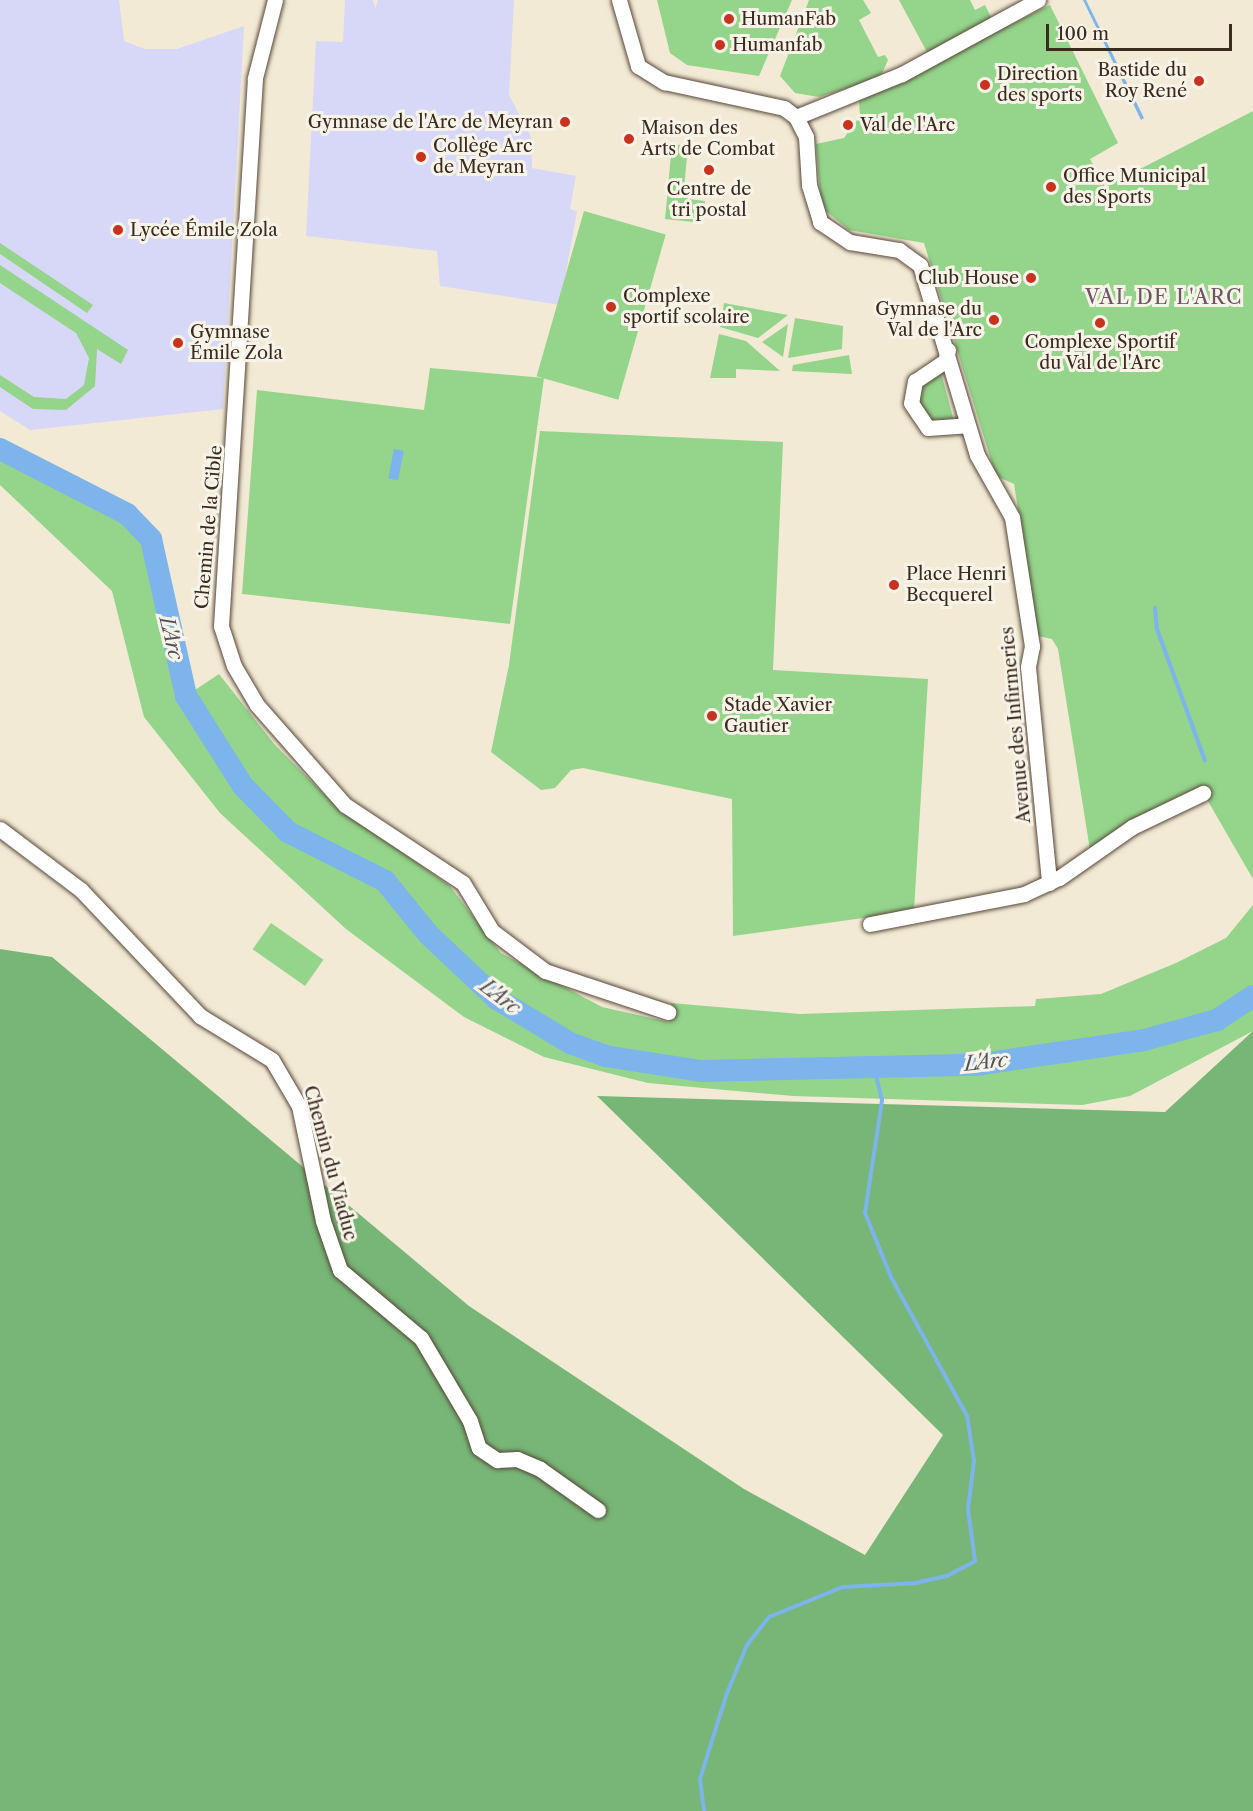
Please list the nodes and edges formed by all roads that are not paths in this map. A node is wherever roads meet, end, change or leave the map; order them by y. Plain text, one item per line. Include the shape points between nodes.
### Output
1 (275, 0) edge
2 (1038, 0) edge
3 (619, 1) edge
4 (796, 117) junction
5 (948, 350) junction
6 (967, 425) junction
7 (1203, 794) dead end
8 (0, 830) edge
9 (1049, 883) junction
10 (870, 924) dead end
11 (668, 1012) dead end
12 (598, 1510) dead end

1 - 11 street, Chemin de la Cible via 255,78 221,626 234,666 257,705 345,805 463,883 492,931 545,972
2 - 4 street via 902,74
3 - 4 street via 638,66 664,82 764,102
4 - 5 street, Avenue des Infirmeries via 806,137 809,185 820,222 850,242 899,250 920,265
5 - 6 street, Avenue des Infirmeries
5 - 6 street via 945,361 915,381 911,403 928,428
6 - 9 street, Avenue des Infirmeries via 987,480 1012,517 1032,646 1028,667
7 - 9 street via 1110,840
8 - 12 street, Chemin du Viaduc via 81,890 200,1016 272,1060 299,1106 323,1221 340,1270 421,1338 470,1421 479,1448 497,1460 517,1459 540,1469
9 - 10 street via 1005,901

